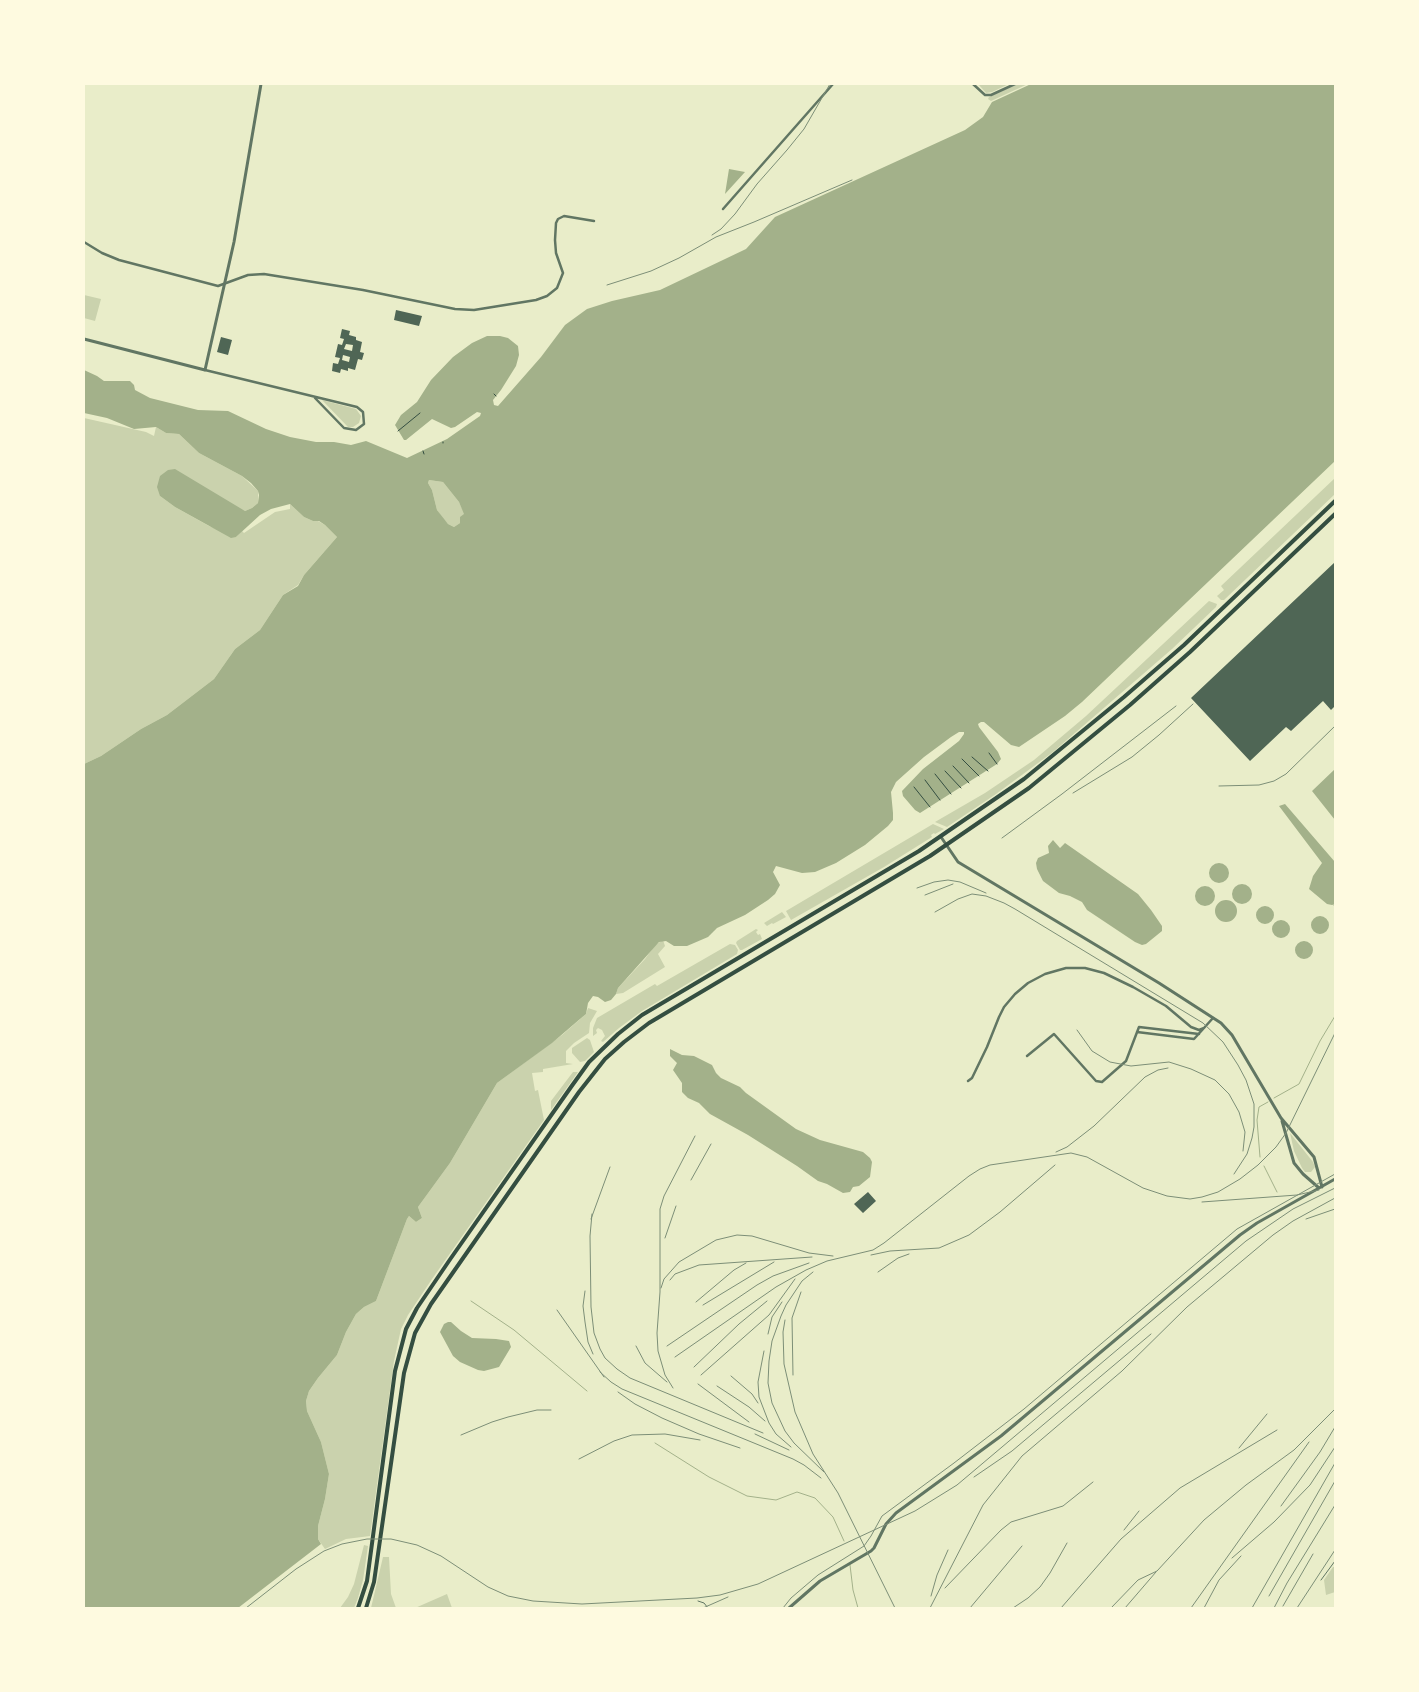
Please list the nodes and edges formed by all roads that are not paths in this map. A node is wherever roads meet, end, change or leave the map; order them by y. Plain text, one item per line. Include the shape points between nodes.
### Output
1 (261, 84) edge
2 (833, 84) edge
3 (973, 84) edge
4 (1015, 84) edge
5 (724, 209) dead end
6 (594, 221) dead end
7 (84, 242) edge
8 (226, 284) junction
9 (84, 340) edge
10 (205, 370) junction
11 (315, 398) junction
12 (1335, 500) edge
13 (1335, 514) edge
14 (941, 837) junction
15 (946, 845) junction
16 (1213, 1018) junction
17 (1204, 1028) junction
18 (1137, 1032) junction
19 (1199, 1034) junction
20 (1027, 1056) dead end
21 (968, 1081) dead end
22 (1281, 1118) junction
23 (1335, 1179) edge
24 (1320, 1187) junction
25 (1335, 1560) edge
26 (1321, 1580) dead end
27 (698, 1601) dead end
28 (358, 1608) edge
29 (366, 1608) edge
30 (708, 1608) edge
31 (789, 1608) edge

1 - 8 street
2 - 5 street
3 - 4 street via 985,95
6 - 8 street via 564,216 558,219 555,240 563,273 561,281 547,296 536,300 474,310 264,274 248,275
7 - 8 street via 120,260 218,286
8 - 10 street
9 - 10 street
10 - 11 street
11 - 11 street via 357,407 364,416 362,427 356,430 344,428
12 - 14 main road via 1124,697 1024,780
13 - 15 main road via 1130,705 1029,788
14 - 15 street
14 - 28 main road via 642,1015 618,1034 570,1087 406,1329 395,1371 367,1581
15 - 16 street via 960,863
15 - 29 main road via 648,1023 594,1072 418,1326 404,1373 374,1582
16 - 17 street
16 - 22 street via 1232,1035
17 - 19 street
17 - 21 street via 1191,1027 1166,1006 1104,973 1066,968 1045,974 1015,994 1004,1007 987,1048
18 - 19 street via 1194,1039
18 - 19 street via 1141,1027
18 - 20 street via 1126,1061 1102,1082 1096,1080 1054,1034
22 - 24 street via 1314,1157
22 - 24 street via 1294,1163
23 - 24 street
24 - 31 street via 1240,1235 1001,1436 903,1507 890,1519 868,1554 820,1581
25 - 26 lane
27 - 30 lane

